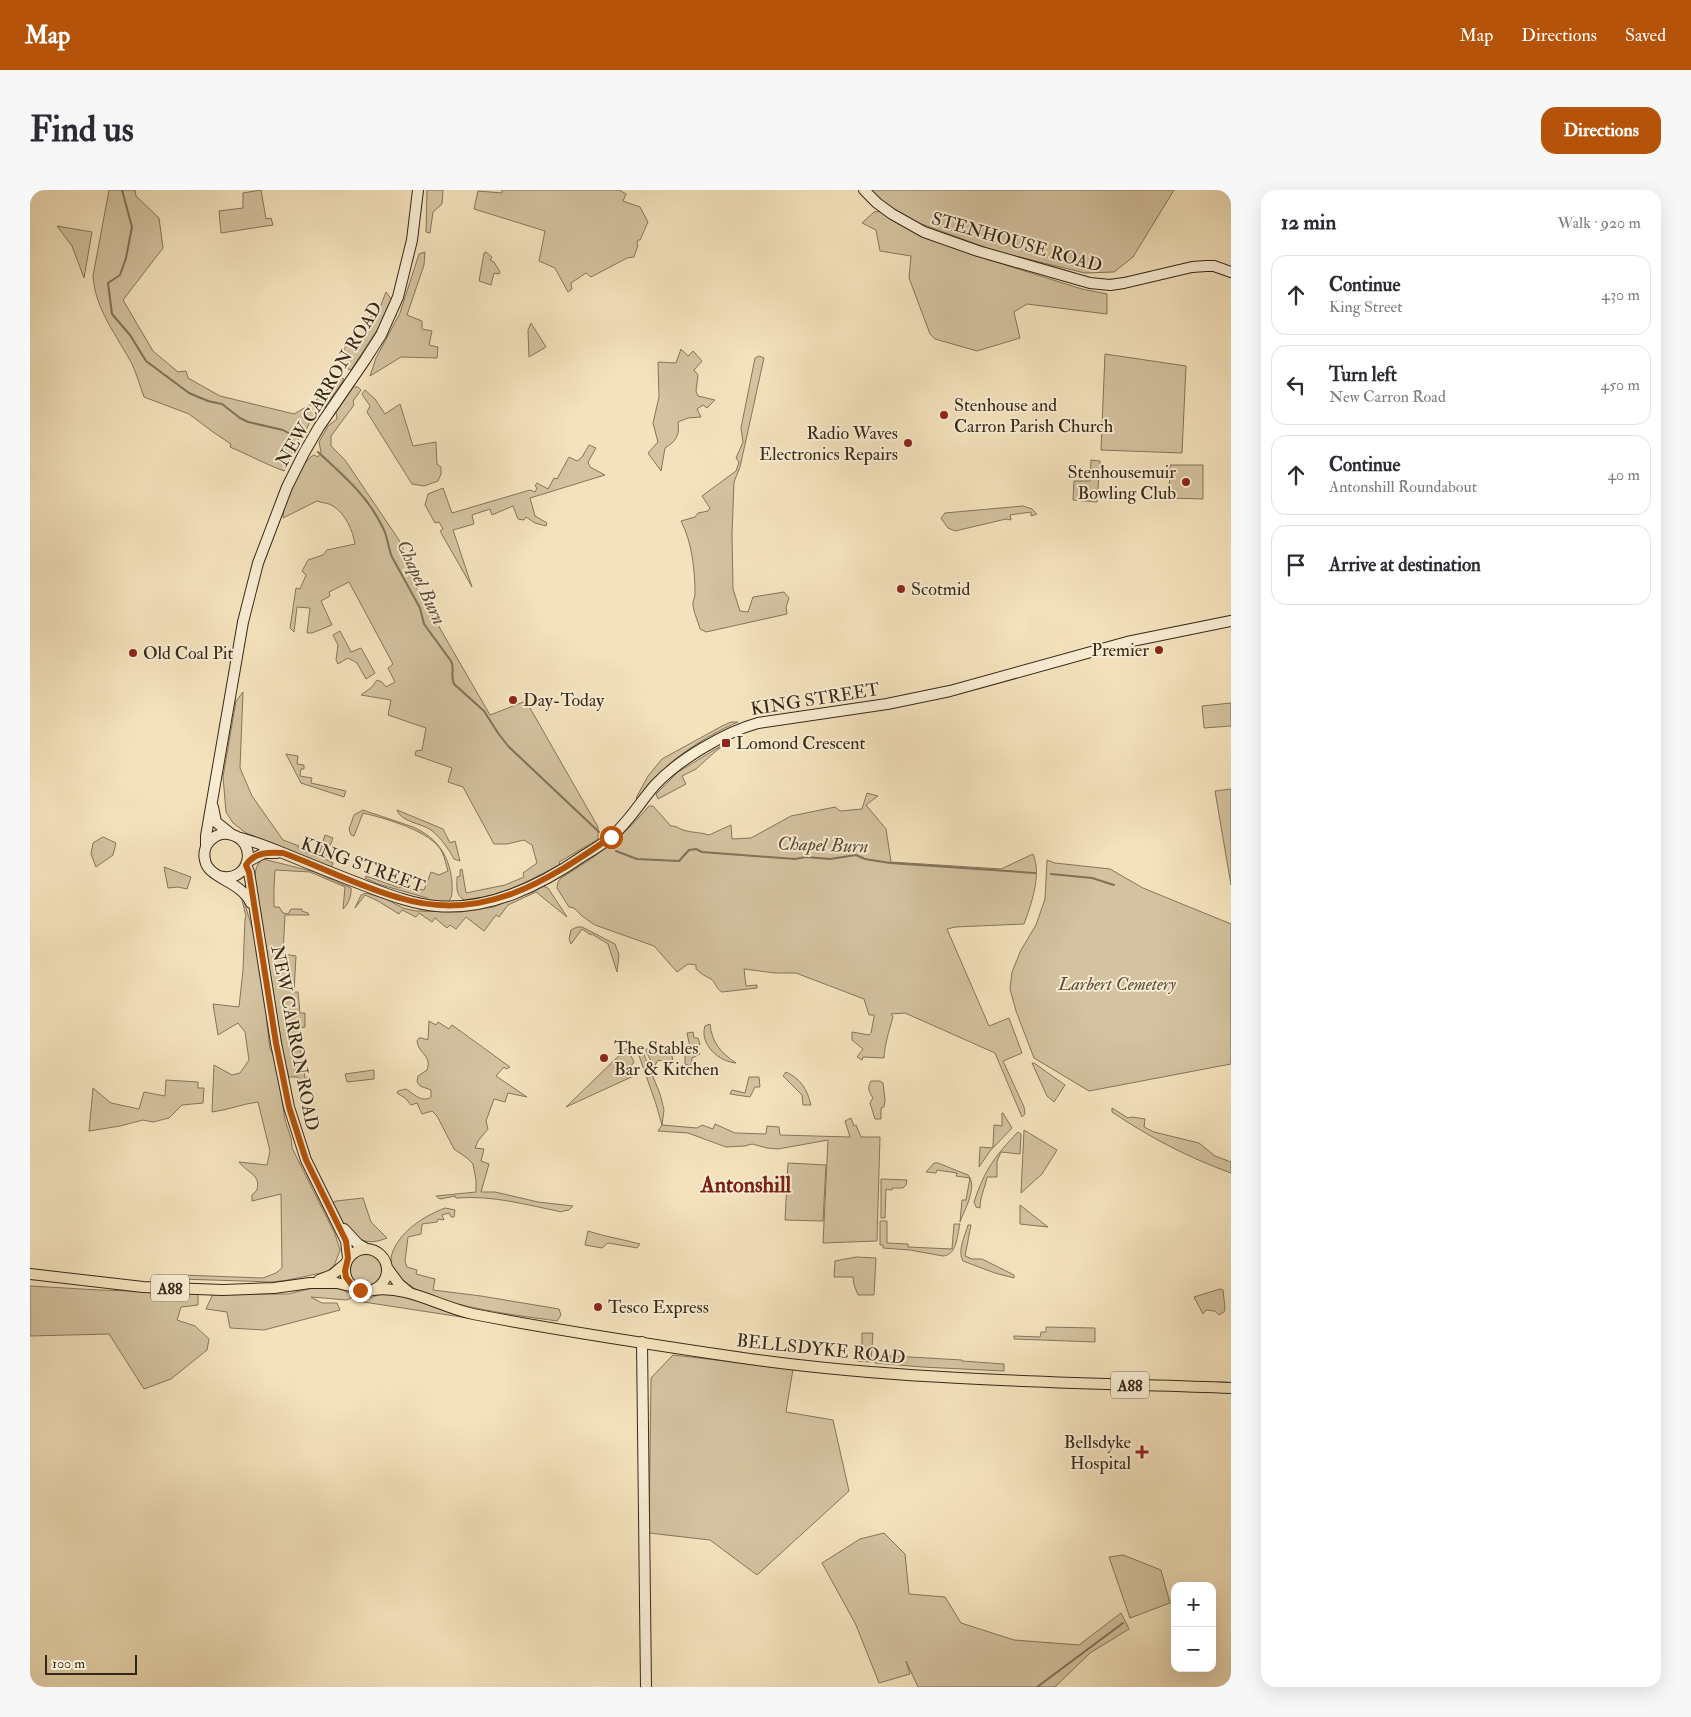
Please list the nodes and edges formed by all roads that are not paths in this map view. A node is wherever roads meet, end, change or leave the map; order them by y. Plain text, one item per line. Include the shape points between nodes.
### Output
1 (418, 190) edge
2 (864, 190) edge
3 (1231, 272) edge
4 (1231, 621) edge
5 (213, 796) junction
6 (234, 836) junction
7 (206, 846) junction
8 (283, 853) junction
9 (247, 863) junction
10 (219, 876) junction
11 (254, 910) junction
12 (338, 1223) junction
13 (365, 1248) junction
14 (347, 1261) junction
15 (388, 1269) junction
16 (30, 1274) edge
17 (310, 1283) junction
18 (354, 1288) junction
19 (372, 1290) junction
20 (413, 1295) junction
21 (642, 1342) junction
22 (1231, 1388) edge
23 (646, 1687) edge

1 - 5 main road, NEW CARRON ROAD via 412,240 393,309 365,360 304,452 258,563 243,622
2 - 3 main road, STENHOUSE ROAD via 892,214 924,232 1090,284 1124,283 1192,267 1214,266
4 - 8 main road, KING STREET via 1118,644 941,693 741,728 716,740 668,773 611,837 566,868 496,900 444,907 412,901 383,893
5 - 6 main road, NEW CARRON ROAD via 216,822
5 - 7 main road, NEW CARRON ROAD
6 - 7 main road via 216,836
6 - 8 main road, KING STREET
6 - 9 main road via 247,848
7 - 10 main road via 206,865
8 - 9 main road, KING STREET via 264,853
9 - 10 main road via 233,876
9 - 11 main road, NEW CARRON ROAD
10 - 11 main road, NEW CARRON ROAD via 243,891
11 - 12 main road, NEW CARRON ROAD via 289,1107 306,1160
12 - 13 main road, NEW CARRON ROAD
12 - 14 main road, NEW CARRON ROAD via 346,1241
13 - 14 main road
13 - 15 main road via 378,1252
14 - 17 main road, A88 via 332,1275
14 - 18 main road via 346,1277
15 - 19 main road via 385,1281
15 - 20 main road, BELLSDYKE ROAD / A88
16 - 17 main road, A88 via 143,1287 223,1290
17 - 18 main road, A88 via 336,1283
18 - 19 main road via 366,1292
19 - 20 main road, BELLSDYKE ROAD / A88 via 389,1289
20 - 21 main road, BELLSDYKE ROAD / A88 via 470,1313
21 - 22 main road, BELLSDYKE ROAD / A88 via 790,1364 918,1376
21 - 23 main road

